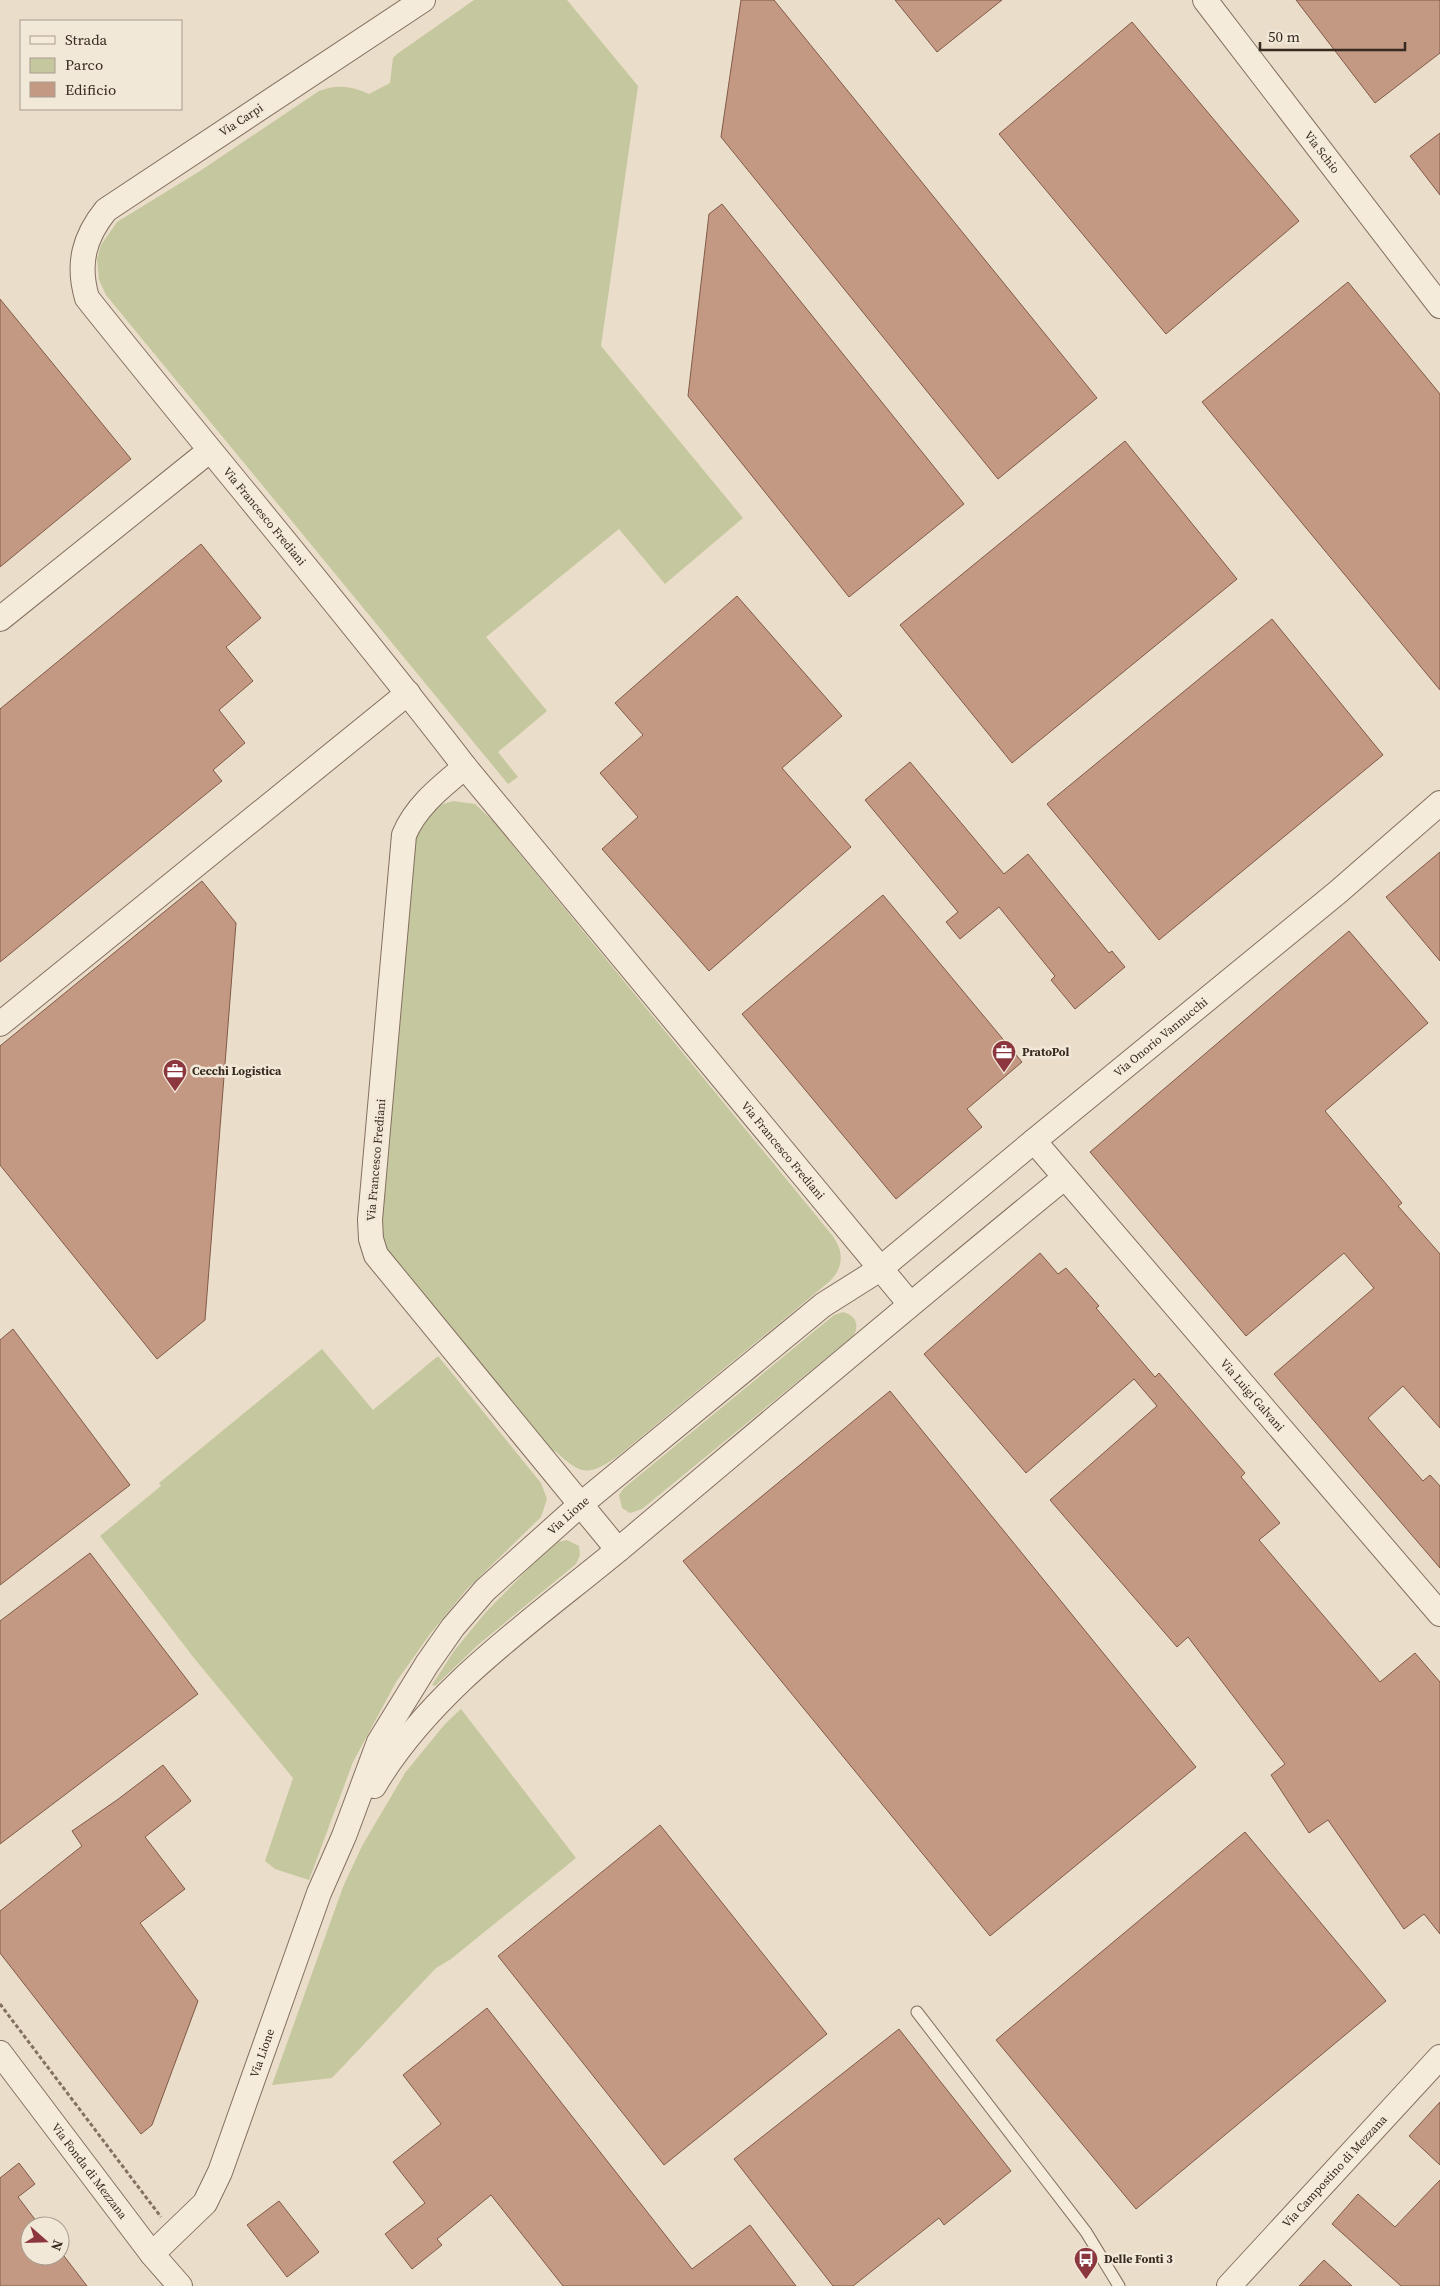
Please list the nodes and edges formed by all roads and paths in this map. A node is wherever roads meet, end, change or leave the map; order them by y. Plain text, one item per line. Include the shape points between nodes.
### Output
1 (423, 0) edge
2 (1205, 0) edge
3 (82, 260) joint
4 (1440, 306) edge
5 (209, 451) junction
6 (0, 619) edge
7 (408, 693) junction
8 (465, 767) junction
9 (1440, 803) edge
10 (0, 1024) edge
11 (1034, 1140) junction
12 (1064, 1178) junction
13 (880, 1269) junction
14 (910, 1304) junction
15 (580, 1505) junction
16 (618, 1550) junction
17 (1440, 1614) edge
18 (344, 1836) junction
19 (0, 2004) edge
20 (916, 2012) dead end
21 (0, 2053) edge
22 (1440, 2057) edge
23 (173, 2233) junction
24 (152, 2254) junction
25 (180, 2286) edge
26 (1119, 2286) edge
27 (1229, 2286) edge

1 - 3 street, Via Carpi via 113,205 94,226
2 - 4 street, Via Schio
3 - 5 street, Via Francesco Frediani via 87,298
5 - 6 street
5 - 7 street, Via Francesco Frediani
7 - 8 street, Via Francesco Frediani
7 - 10 street
8 - 13 street, Via Francesco Frediani
8 - 15 street, Via Francesco Frediani via 424,802 404,835 370,1220 371,1239 376,1255
9 - 11 street, Via Onorio Vannucchi via 1338,892
11 - 12 street, Via Luigi Galvani
11 - 13 street, Via Onorio Vannucchi
12 - 14 street
12 - 17 street, Via Luigi Galvani
13 - 14 street, Via Francesco Frediani
13 - 15 street, Via Lione via 823,1305
14 - 16 street, Via Lione
15 - 16 street, Via Francesco Frediani
15 - 18 street, Via Lione via 485,1590 453,1627 379,1742
16 - 18 street, Via Lione via 533,1618 451,1691 392,1756
18 - 23 street, Via Lione via 319,1893 220,2172 205,2202
19 - 23 path
20 - 26 lane via 1086,2232
21 - 24 street, Via Fonda di Mezzana
22 - 27 street, Via Campostino di Mezzana
23 - 24 street, Via Lione
24 - 25 street, Via Fonda di Mezzana

